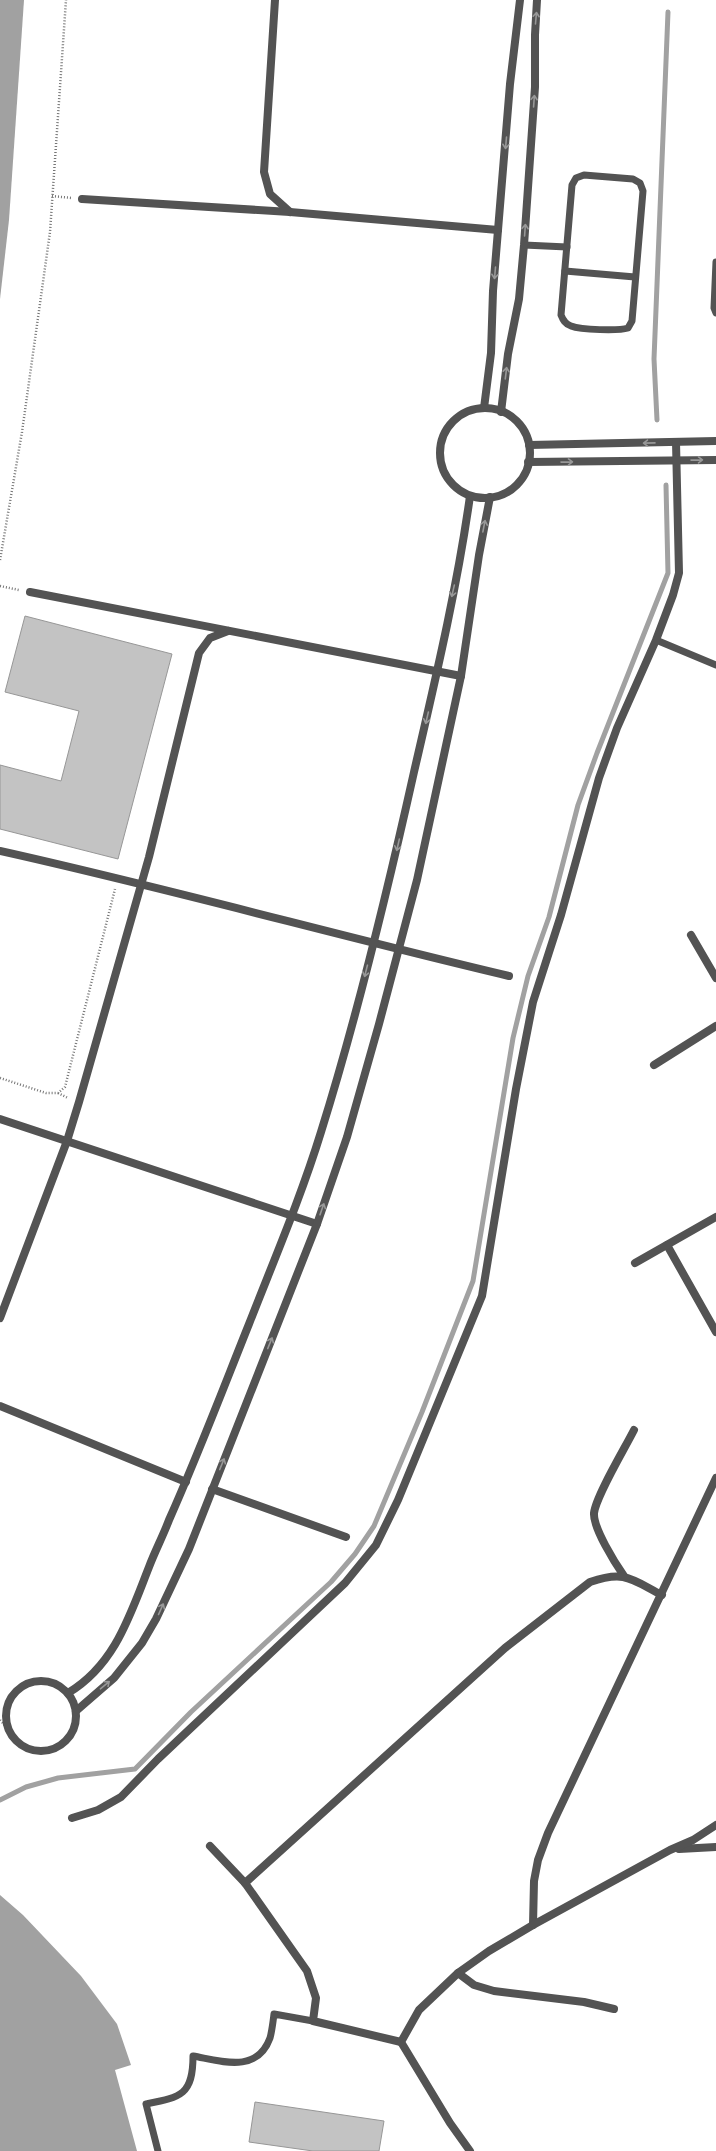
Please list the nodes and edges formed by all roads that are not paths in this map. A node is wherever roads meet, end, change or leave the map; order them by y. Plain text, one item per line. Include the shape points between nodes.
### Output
1 (275, 0) edge
2 (520, 0) edge
3 (537, 0) edge
4 (82, 199) road end
5 (290, 212) junction
6 (498, 230) junction
7 (524, 245) junction
8 (567, 247) junction
9 (716, 262) edge
10 (565, 271) junction
11 (636, 277) junction
12 (716, 313) edge
13 (484, 408) junction
14 (501, 412) junction
15 (716, 441) edge
16 (676, 442) junction
17 (529, 445) junction
18 (716, 460) edge
19 (677, 461) junction
20 (528, 462) junction
21 (470, 496) junction
22 (490, 497) junction
23 (30, 592) road end
24 (228, 631) junction
25 (656, 640) junction
26 (716, 665) edge
27 (437, 672) junction
28 (461, 676) junction
29 (0, 851) edge
30 (141, 883) junction
31 (690, 935) dead end
32 (373, 943) junction
33 (399, 950) junction
34 (509, 976) dead end
35 (716, 978) edge
36 (716, 1026) edge
37 (654, 1065) dead end
38 (0, 1119) edge
39 (67, 1141) junction
40 (292, 1216) junction
41 (716, 1218) edge
42 (317, 1224) junction
43 (667, 1245) junction
44 (635, 1263) dead end
45 (0, 1318) edge
46 (716, 1332) edge
47 (0, 1406) edge
48 (634, 1430) dead end
49 (716, 1478) edge
50 (186, 1482) junction
51 (212, 1489) junction
52 (346, 1537) dead end
53 (624, 1576) junction
54 (662, 1595) junction
55 (68, 1693) junction
56 (76, 1711) junction
57 (72, 1818) dead end
58 (716, 1824) edge
59 (210, 1846) dead end
60 (716, 1847) edge
61 (670, 1850) junction
62 (245, 1883) junction
63 (533, 1925) junction
64 (458, 1973) junction
65 (614, 2009) dead end
66 (313, 2021) junction
67 (401, 2042) junction
68 (158, 2151) edge
69 (470, 2151) edge

1 - 5 street via 264,172 270,194 278,204
2 -> 6 street
7 -> 3 street via 535,86
4 - 5 street
5 - 6 street
6 -> 13 street via 491,353
7 - 8 lane
14 -> 7 street via 508,354 519,299
8 - 10 lane
8 - 11 lane via 572,185 576,178 584,175 633,179 640,183 643,191
9 - 12 lane
10 - 11 lane
10 - 11 lane via 561,315 564,322 571,327 620,330 628,328 632,321
13 - 14 street
13 - 21 street via 458,417 448,427 442,439 442,467 448,479
14 - 17 street via 520,425
15 - 16 street
16 -> 17 street
16 - 19 street
17 - 20 street
19 -> 18 street
20 -> 19 street
19 - 25 street via 679,573 674,595
20 - 22 street via 519,481 511,489 501,495
21 - 22 street
21 -> 27 street via 462,553
28 -> 22 street
23 - 24 street
24 - 27 street
24 - 30 street via 210,638 199,653
25 - 26 lane
25 - 57 street via 617,728 599,778 561,915 533,1002 482,1296 388,1522 376,1545 345,1583 158,1759 136,1784 121,1797 98,1810
27 - 28 street
27 -> 32 street
28 - 33 street via 417,880
29 - 30 street
30 - 32 street
30 - 39 street
31 - 35 street
32 - 33 street
32 -> 40 street via 321,1133
33 - 34 street
42 -> 33 street via 347,1137
36 - 37 street
38 - 39 street
39 - 40 street
39 - 45 street
40 - 42 street
40 - 50 street
41 - 43 street
51 -> 42 street
43 - 44 street
43 - 46 street
47 - 50 street
48 - 53 street via 597,1500 594,1514 596,1526
49 - 54 street
50 - 55 street via 125,1628 112,1651 92,1676
51 - 52 street
56 -> 51 street via 114,1678 142,1643 190,1549
53 - 54 street
53 - 62 street via 606,1577 590,1582 505,1648
54 - 63 street via 548,1833 538,1860 534,1881
55 - 56 street
55 - 56 street via 55,1683 43,1681 32,1682 21,1688 12,1696 7,1707 6,1719 9,1730 23,1747 46,1752 70,1737 76,1722
58 - 61 street via 693,1840
59 - 62 street
60 - 61 street
61 - 63 street
62 - 66 street via 310,1975 316,1998
63 - 64 street
64 - 65 street via 474,1985 494,1991 584,2002
64 - 67 street via 419,2010
66 - 67 street
66 - 68 lane via 274,2014 270,2038 254,2060 238,2064 193,2056 193,2076 187,2089 170,2099 146,2104
67 - 69 street

